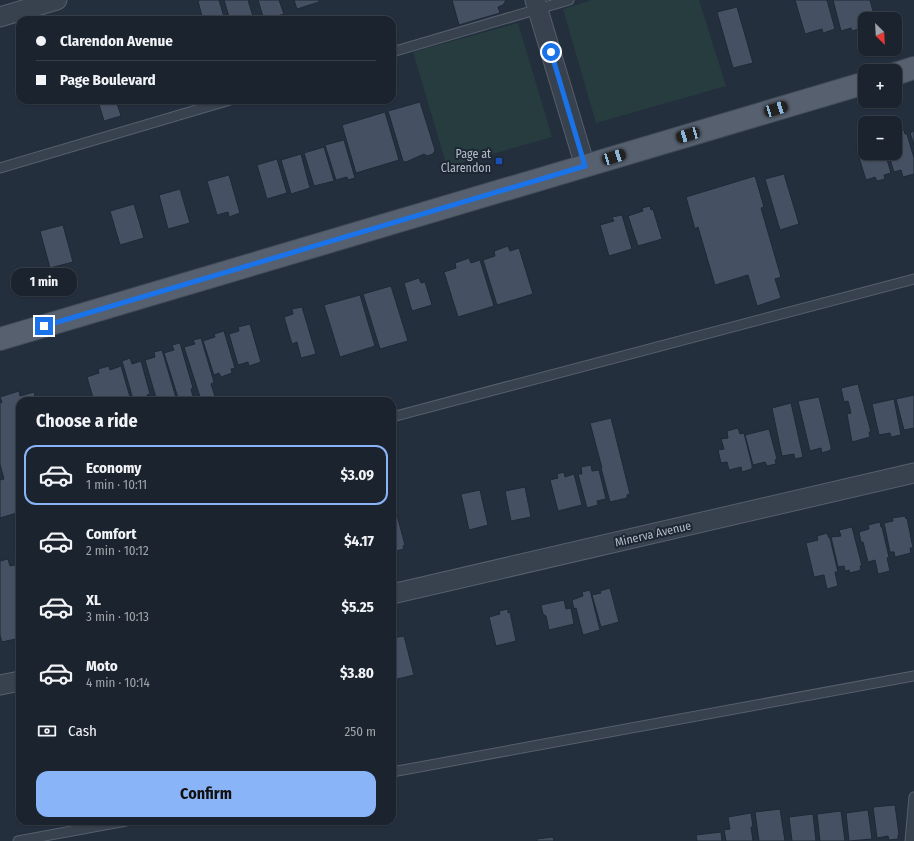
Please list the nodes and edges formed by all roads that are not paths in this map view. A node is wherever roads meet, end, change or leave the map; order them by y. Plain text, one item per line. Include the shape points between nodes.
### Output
1 (57, 0) edge
2 (569, 0) edge
3 (537, 5) edge
4 (0, 17) edge
5 (396, 51) edge
6 (914, 68) edge
7 (902, 72) edge
8 (858, 85) edge
9 (216, 104) edge
10 (585, 166) junction
11 (0, 168) edge
12 (914, 279) edge
13 (0, 339) edge
14 (396, 416) edge
15 (914, 473) edge
16 (396, 593) edge
17 (914, 676) edge
18 (16, 682) edge
19 (0, 685) edge
20 (396, 771) edge
21 (914, 797) edge
22 (104, 825) edge
23 (18, 841) edge
24 (910, 841) edge

1 - 4 street
2 - 3 lane
3 - 5 lane
3 - 10 street
6 - 7 main road
8 - 10 main road
9 - 11 lane
10 - 13 main road
12 - 14 lane
15 - 16 street, Minerva Avenue
17 - 20 lane
18 - 19 street
21 - 24 lane
22 - 23 lane

